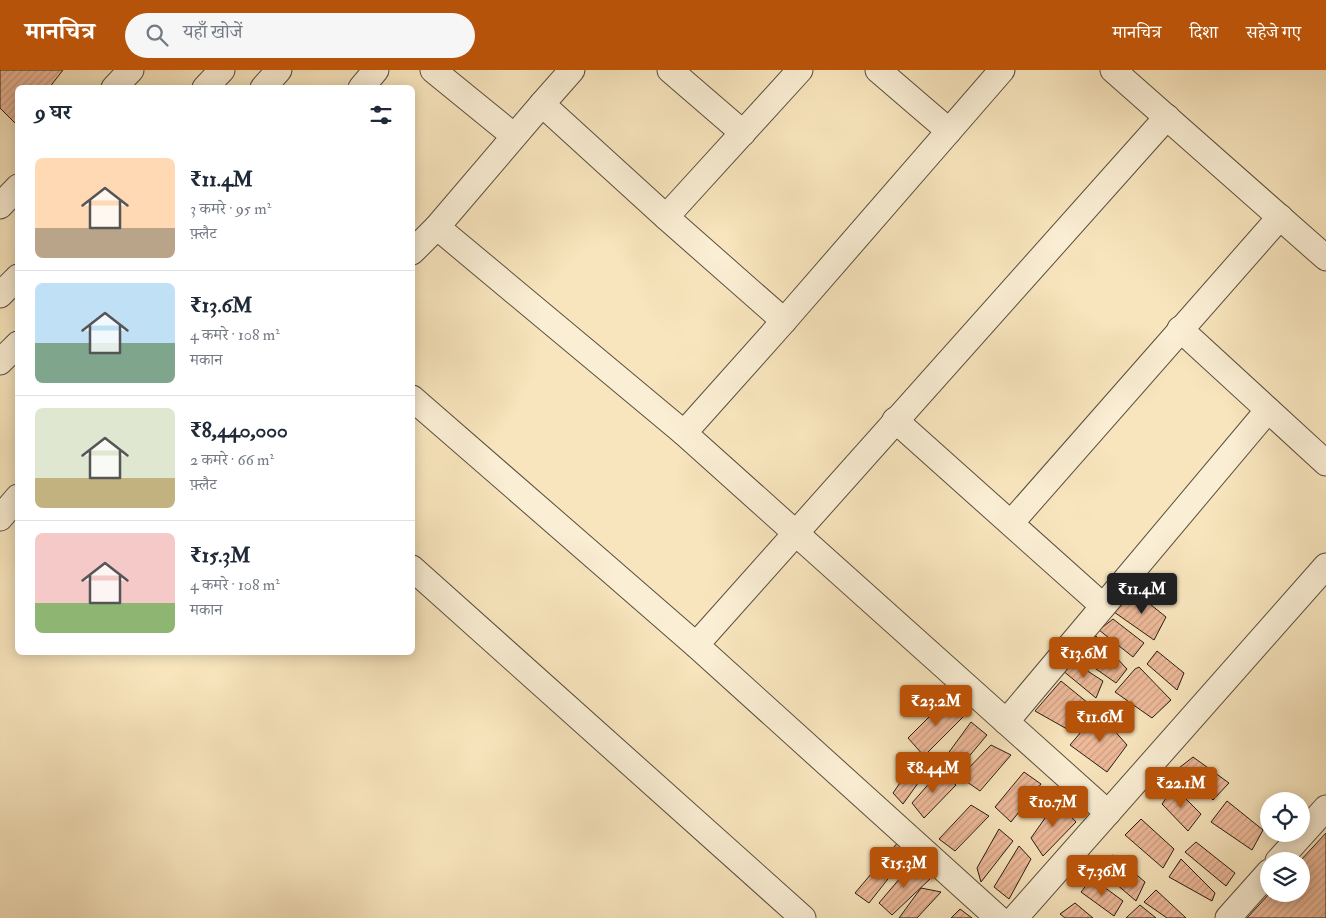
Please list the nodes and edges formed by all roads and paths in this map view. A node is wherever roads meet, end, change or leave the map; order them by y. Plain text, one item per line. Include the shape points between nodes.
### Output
1 (131, 70) edge
2 (222, 70) edge
3 (279, 70) edge
4 (376, 70) edge
5 (432, 70) edge
6 (572, 70) edge
7 (670, 70) edge
8 (800, 70) edge
9 (878, 70) edge
10 (1002, 70) edge
11 (1113, 70) edge
12 (117, 85) edge
13 (208, 85) edge
14 (266, 85) edge
15 (364, 85) edge
16 (542, 104) junction
17 (1166, 117) junction
18 (949, 131) junction
19 (743, 133) junction
20 (514, 136) junction
21 (1280, 217) junction
22 (666, 218) junction
23 (437, 227) junction
24 (415, 249) edge
25 (1326, 258) edge
26 (15, 281) edge
27 (0, 295) edge
28 (784, 321) junction
29 (1180, 330) junction
30 (15, 347) edge
31 (0, 362) edge
32 (415, 401) edge
33 (1268, 410) junction
34 (895, 420) junction
35 (684, 433) junction
36 (1326, 463) edge
37 (15, 500) edge
38 (0, 518) edge
39 (1011, 523) junction
40 (795, 533) junction
41 (1326, 566) edge
42 (415, 571) edge
43 (1103, 606) junction
44 (696, 645) junction
45 (1006, 722) junction
46 (1326, 808) edge
47 (1108, 813) junction
48 (1286, 852) edge
49 (1260, 882) edge
50 (803, 918) edge
51 (998, 918) edge
52 (1015, 918) edge
53 (1228, 918) edge

1 - 12 street
2 - 13 street
3 - 14 street
4 - 15 street
5 - 20 street
6 - 16 street
7 - 19 street
8 - 19 street
9 - 18 street
10 - 18 street
11 - 17 street
16 - 20 street
16 - 22 street
17 - 21 street
17 - 34 street
18 - 28 street
19 - 22 street
20 - 23 street
21 - 25 street
21 - 29 street
22 - 28 street
23 - 24 street
23 - 35 street
26 - 27 street
28 - 35 street
29 - 33 street
29 - 39 street
30 - 31 street
32 - 44 street
33 - 36 street
33 - 43 street
34 - 39 street
34 - 40 street
35 - 40 street
37 - 38 street
39 - 43 street
40 - 44 street
40 - 45 street
41 - 47 street
42 - 50 street
43 - 45 street
44 - 51 street
45 - 47 street
46 - 48 street
47 - 52 street
49 - 53 street

